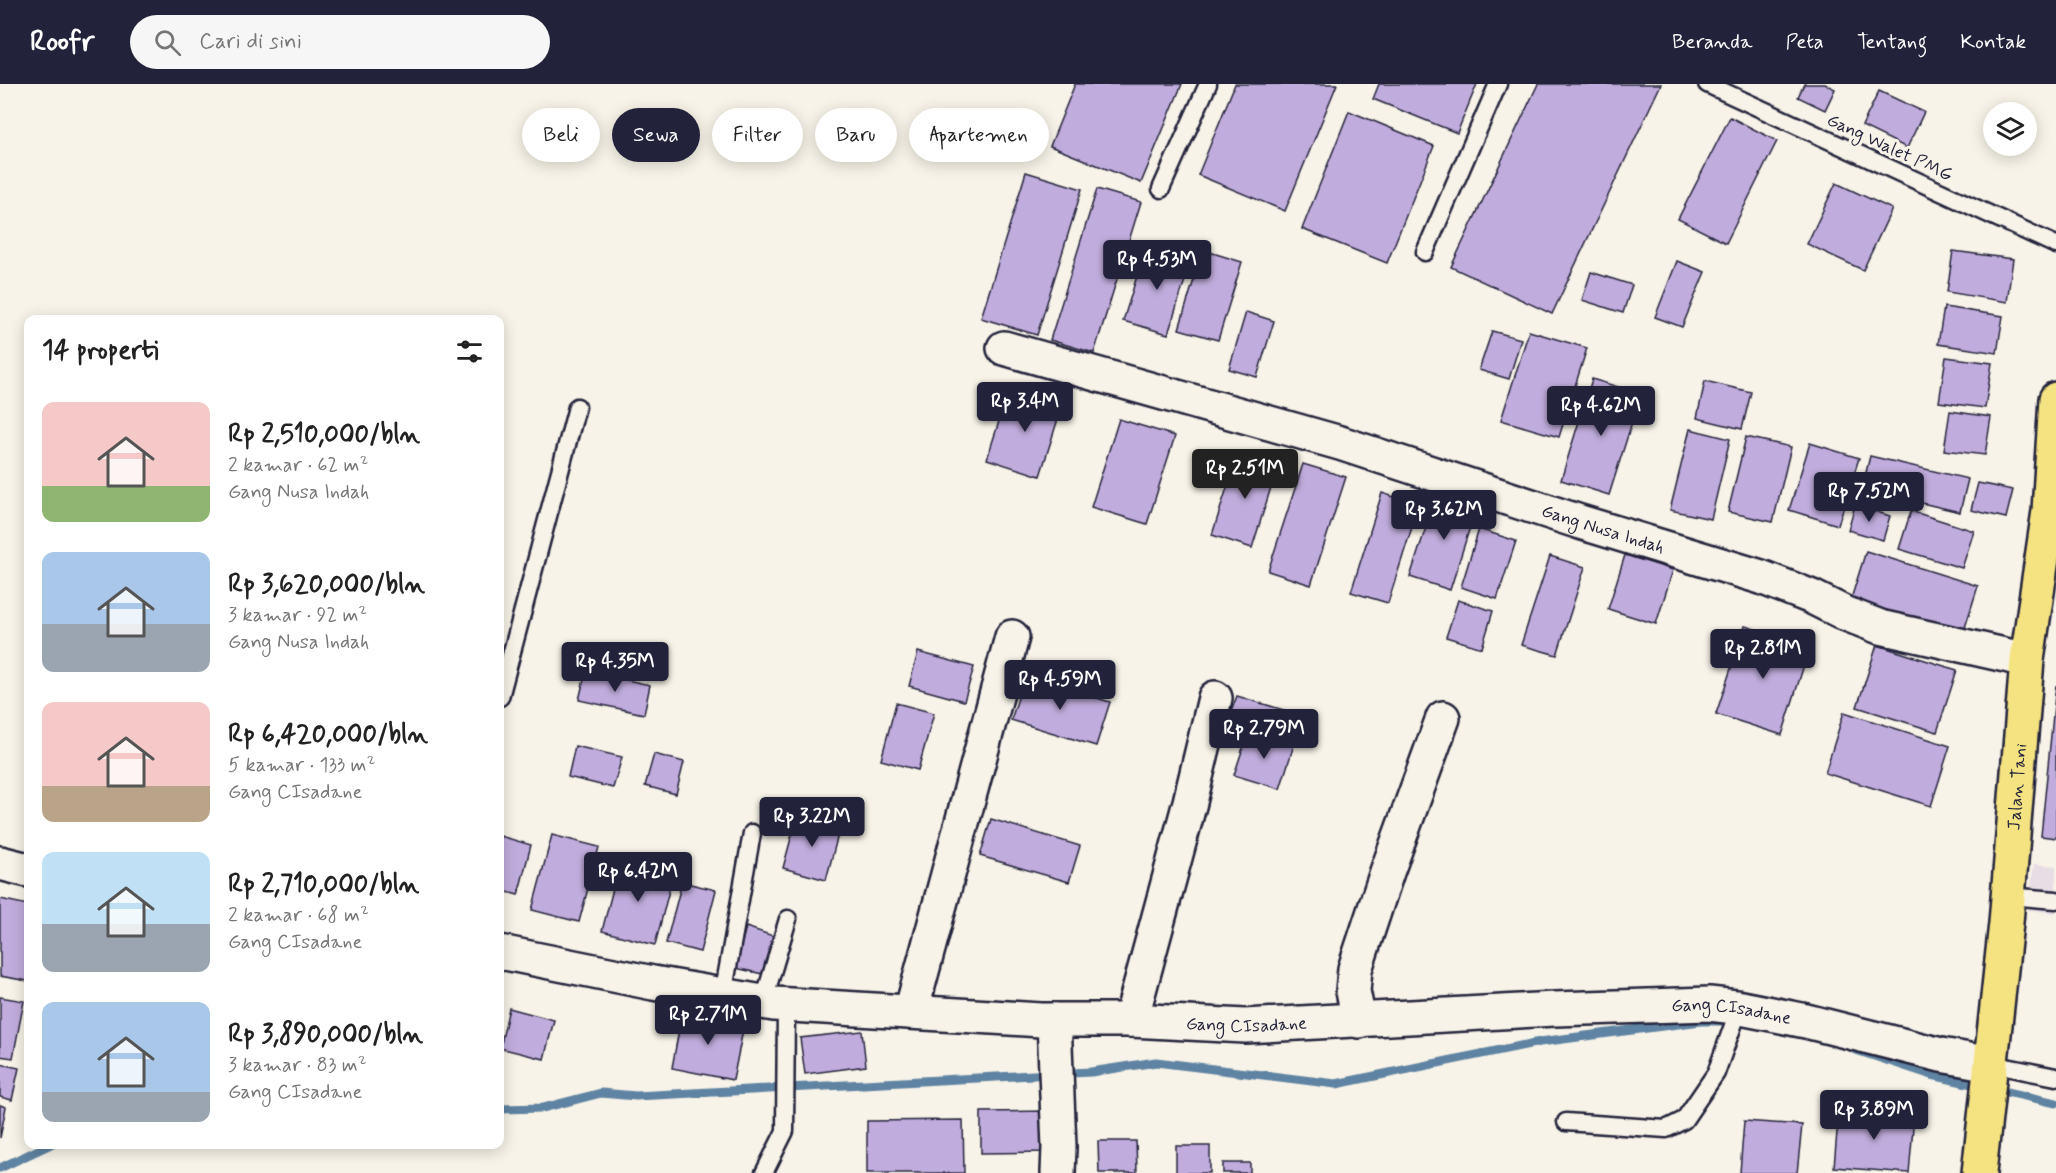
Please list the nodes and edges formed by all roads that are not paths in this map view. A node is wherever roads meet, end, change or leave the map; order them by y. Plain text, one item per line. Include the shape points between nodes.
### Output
1 (1208, 84) edge
2 (1497, 84) edge
3 (1707, 84) edge
4 (1161, 189) dead end
5 (2056, 245) edge
6 (1425, 252) dead end
7 (1004, 348) dead end
8 (2056, 399) edge
9 (577, 407) dead end
10 (2052, 512) edge
11 (1012, 637) dead end
12 (2027, 660) junction
13 (504, 682) edge
14 (1215, 698) dead end
15 (1443, 718) dead end
16 (752, 833) dead end
17 (0, 863) edge
18 (24, 869) edge
19 (2008, 896) junction
20 (2056, 900) edge
21 (788, 919) dead end
22 (504, 953) edge
23 (723, 995) junction
24 (774, 1004) junction
25 (911, 1012) junction
26 (1736, 1013) junction
27 (1054, 1020) junction
28 (1131, 1020) junction
29 (1359, 1021) junction
30 (1990, 1069) junction
31 (2056, 1077) edge
32 (1566, 1122) dead end
33 (1979, 1165) edge
34 (764, 1173) edge
35 (1058, 1173) edge

1 - 4 lane
2 - 6 lane
3 - 5 lane, Gang Walet PMG
7 - 12 street, Gang Nusa Indah via 1340,443 1761,577 1880,627
8 - 10 highway, Jalan Tani
9 - 13 lane
10 - 12 highway, Jalan Tani
11 - 25 street
12 - 19 highway, Jalan Tani
14 - 28 street
15 - 29 street via 1355,969 1353,991
16 - 23 lane
17 - 18 street
19 - 20 lane
19 - 30 highway, Jalan Tani
21 - 24 lane
22 - 23 street, Gang CIsadane
23 - 24 street, Gang CIsadane
24 - 25 street, Gang CIsadane
24 - 34 lane via 787,1100 785,1131
25 - 27 street, Gang CIsadane
26 - 29 street, Gang CIsadane via 1709,1004 1652,1005
26 - 30 street, Gang CIsadane via 1806,1021
26 - 32 lane via 1716,1072 1684,1120 1666,1129
27 - 28 street, Gang CIsadane
27 - 35 street
28 - 29 street, Gang CIsadane via 1245,1026
30 - 31 lane
30 - 33 highway, Jalan Tani

